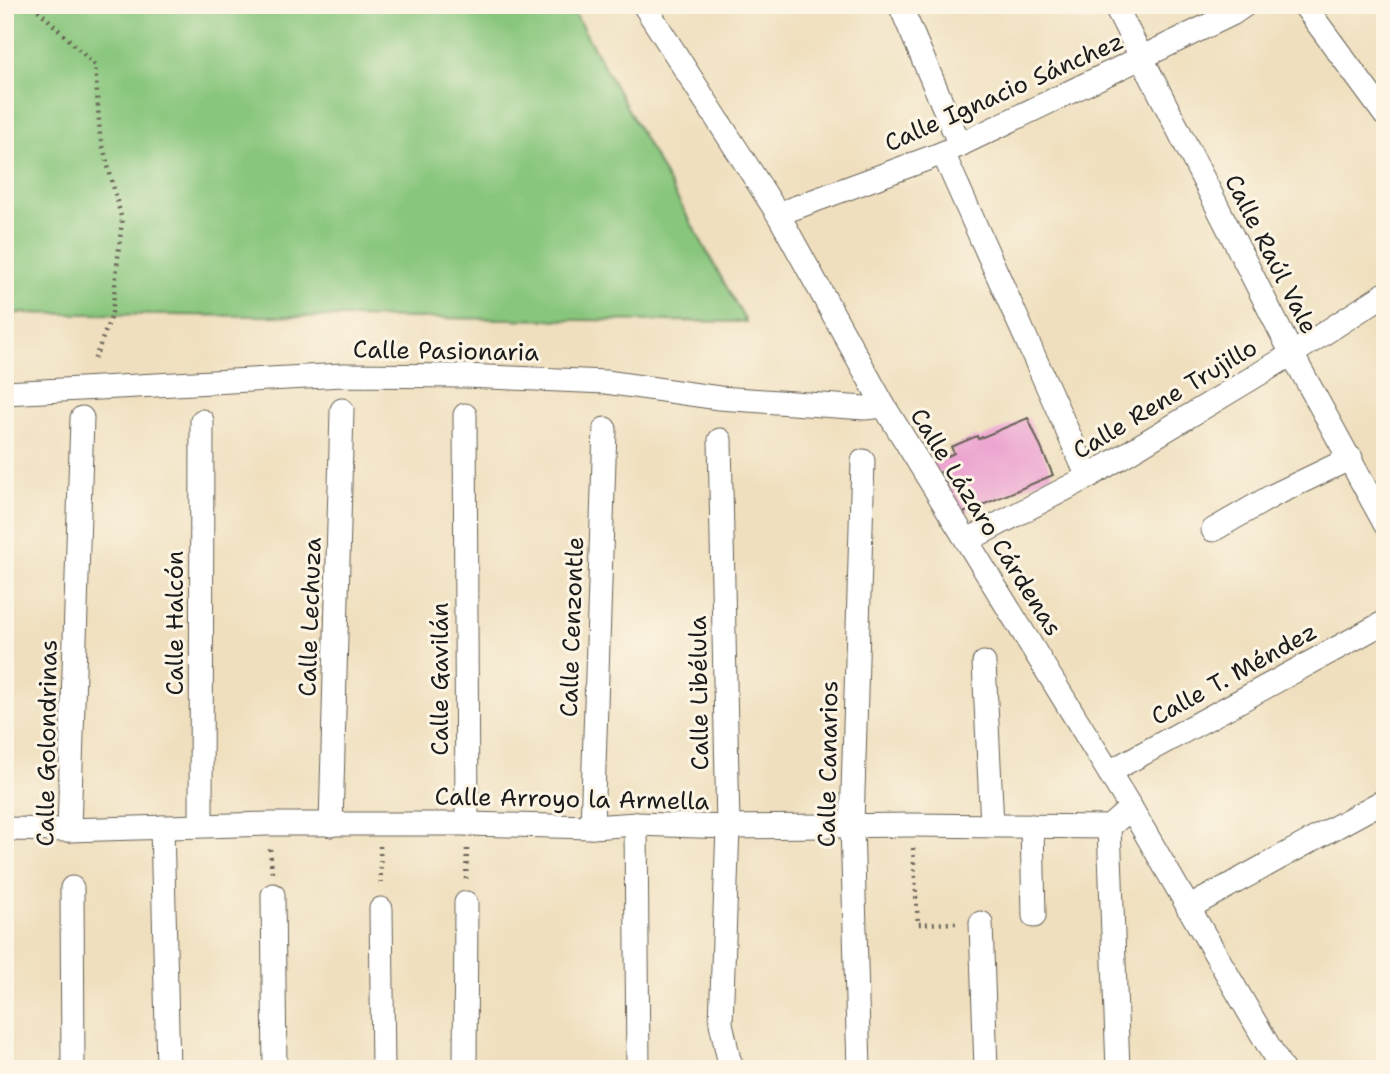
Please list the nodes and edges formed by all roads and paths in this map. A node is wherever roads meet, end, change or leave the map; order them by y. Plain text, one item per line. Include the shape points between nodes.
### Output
1 (33, 5) edge
2 (644, 5) edge
3 (900, 5) edge
4 (1115, 5) edge
5 (1245, 5) edge
6 (1304, 5) edge
7 (1142, 58) junction
8 (1385, 115) edge
9 (952, 149) junction
10 (778, 214) junction
11 (1385, 294) edge
12 (1292, 354) junction
13 (82, 390) junction
14 (5, 393) edge
15 (884, 406) junction
16 (342, 410) dead end
17 (465, 415) dead end
18 (82, 418) dead end
19 (202, 421) dead end
20 (605, 429) dead end
21 (720, 440) dead end
22 (1351, 458) junction
23 (863, 461) dead end
24 (1088, 477) junction
25 (1385, 524) edge
26 (1213, 530) dead end
27 (968, 540) junction
28 (1385, 622) edge
29 (984, 663) dead end
30 (1109, 772) junction
31 (1385, 800) edge
32 (1131, 808) junction
33 (268, 824) junction
34 (380, 824) junction
35 (467, 824) junction
36 (636, 824) junction
37 (201, 825) junction
38 (331, 825) junction
39 (852, 825) junction
40 (912, 825) junction
41 (992, 825) junction
42 (1032, 826) junction
43 (162, 827) junction
44 (592, 827) junction
45 (728, 827) junction
46 (1109, 827) junction
47 (5, 829) edge
48 (69, 830) junction
49 (72, 888) dead end
50 (274, 895) joint
51 (466, 902) joint
52 (1188, 908) junction
53 (381, 909) joint
54 (1034, 916) dead end
55 (981, 923) dead end
56 (918, 924) dead end
57 (74, 1069) edge
58 (168, 1069) edge
59 (275, 1069) edge
60 (383, 1069) edge
61 (465, 1069) edge
62 (638, 1069) edge
63 (734, 1069) edge
64 (859, 1069) edge
65 (986, 1069) edge
66 (1118, 1069) edge
67 (1282, 1069) edge

1 - 13 path via 94,65 100,135 122,220 112,314
2 - 10 street, Calle Lázaro Cárdenas
3 - 9 street
4 - 7 street, Calle Raúl Vale
5 - 7 street, Calle Ignacio Sánchez
6 - 8 street
7 - 9 street, Calle Ignacio Sánchez
7 - 12 street, Calle Raúl Vale
9 - 10 street, Calle Ignacio Sánchez
9 - 24 street
10 - 15 street, Calle Lázaro Cárdenas
11 - 12 street, Calle Rene Trujillo
12 - 22 street, Calle Raúl Vale
12 - 24 street, Calle Rene Trujillo
13 - 14 street, Calle Pasionaria
13 - 15 street, Calle Pasionaria via 343,375 465,376 606,382 719,398
15 - 27 street, Calle Lázaro Cárdenas
16 - 38 street, Calle Lechuza
17 - 35 street, Calle Gavilán
18 - 48 street, Calle Golondrinas
19 - 37 street, Calle Halcón
20 - 44 street, Calle Cenzontle
21 - 45 street, Calle Libélula
22 - 25 street, Calle Raúl Vale
22 - 26 street
23 - 39 street, Calle Canarios
24 - 27 street, Calle Rene Trujillo
27 - 30 street, Calle Lázaro Cárdenas
28 - 30 street, Calle T. Méndez
29 - 41 street
30 - 32 street, Calle Lázaro Cárdenas
31 - 52 street
32 - 46 street
32 - 52 street, Calle Lázaro Cárdenas
33 - 37 street, Calle Arroyo la Armella
33 - 38 street, Calle Arroyo la Armella
33 - 50 path
34 - 35 street, Calle Arroyo la Armella
34 - 38 street, Calle Arroyo la Armella
34 - 53 path
35 - 44 street, Calle Arroyo la Armella
35 - 51 path
36 - 44 street, Calle Arroyo la Armella
36 - 45 street, Calle Arroyo la Armella
36 - 62 street
37 - 43 street, Calle Arroyo la Armella
39 - 40 street, Calle Arroyo la Armella
39 - 45 street, Calle Arroyo la Armella
39 - 64 street, Calle Canarios
40 - 41 street, Calle Arroyo la Armella
40 - 56 path
41 - 42 street, Calle Arroyo la Armella
42 - 46 street, Calle Arroyo la Armella
42 - 54 street
43 - 48 street, Calle Arroyo la Armella
43 - 58 street
45 - 63 street, Calle Libélula via 721,1023
46 - 66 street
47 - 48 street, Calle Arroyo la Armella
49 - 57 street
50 - 59 street
51 - 61 street
52 - 67 street, Calle Lázaro Cárdenas
53 - 60 street
55 - 65 street

